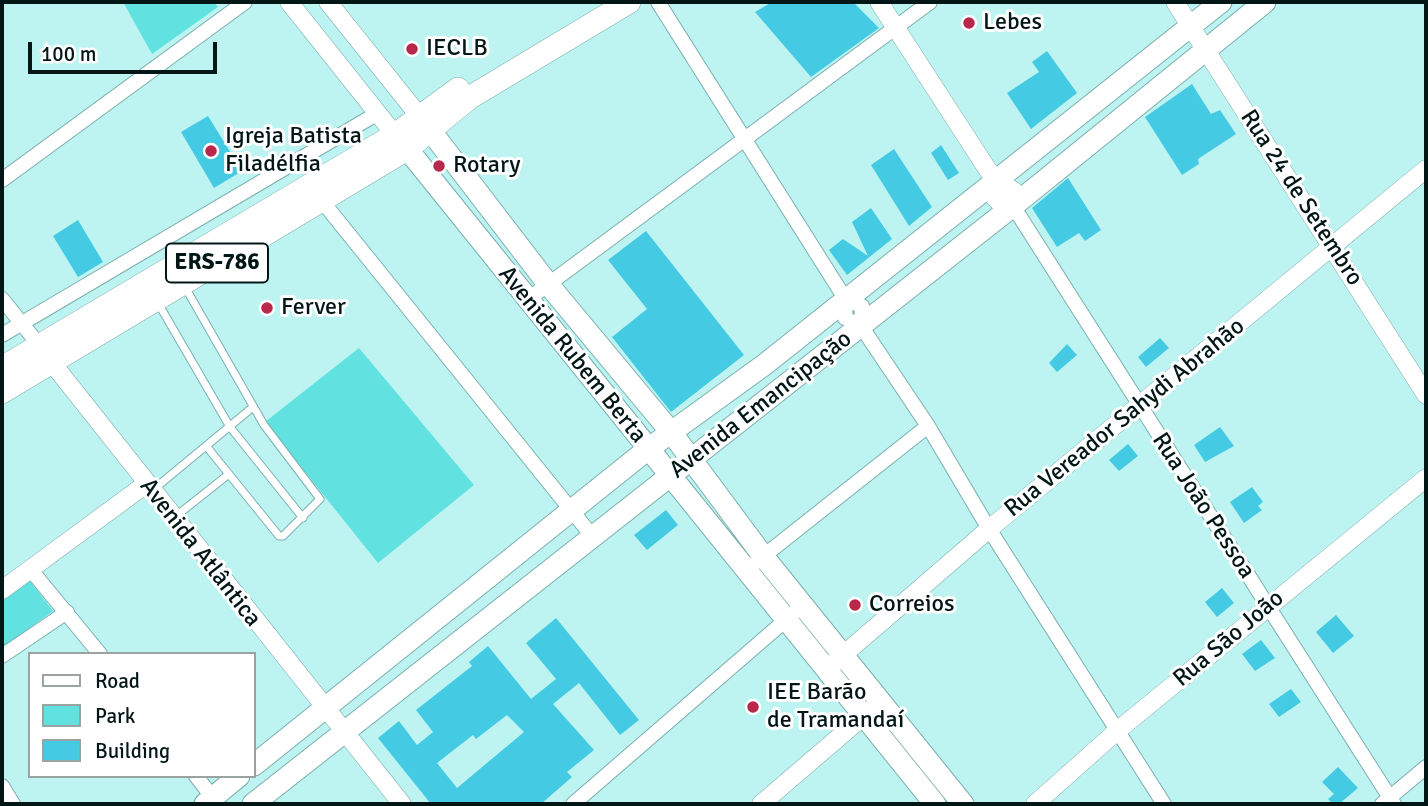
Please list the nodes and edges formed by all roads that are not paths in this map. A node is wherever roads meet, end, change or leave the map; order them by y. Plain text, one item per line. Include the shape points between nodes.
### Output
1 (245, 2) edge
2 (289, 2) edge
3 (328, 2) edge
4 (601, 2) edge
5 (629, 2) edge
6 (658, 2) edge
7 (879, 2) edge
8 (930, 2) edge
9 (1175, 2) edge
10 (1221, 2) edge
11 (1265, 2) edge
12 (1191, 26) junction
13 (895, 28) junction
14 (1206, 50) junction
15 (378, 113) junction
16 (426, 124) junction
17 (745, 141) junction
18 (401, 142) junction
19 (1426, 169) edge
20 (2, 180) edge
21 (995, 181) junction
22 (322, 201) junction
23 (1013, 206) junction
24 (1332, 247) junction
25 (130, 260) junction
26 (183, 284) junction
27 (548, 284) junction
28 (151, 291) junction
29 (2, 299) edge
30 (527, 300) junction
31 (846, 300) junction
32 (21, 323) junction
33 (861, 326) junction
34 (2, 335) edge
35 (45, 354) junction
36 (2, 368) edge
37 (2, 392) edge
38 (1426, 395) edge
39 (253, 407) junction
40 (1139, 407) junction
41 (928, 426) junction
42 (230, 427) junction
43 (671, 432) junction
44 (207, 447) junction
45 (648, 449) junction
46 (692, 459) junction
47 (229, 474) junction
48 (671, 476) junction
49 (1426, 478) edge
50 (149, 487) junction
51 (573, 512) junction
52 (173, 518) junction
53 (303, 518) junction
54 (989, 530) junction
55 (593, 537) junction
56 (763, 556) junction
57 (31, 570) junction
58 (746, 570) junction
59 (2, 590) edge
60 (1268, 606) junction
61 (67, 612) junction
62 (795, 612) junction
63 (98, 652) edge
64 (844, 655) junction
65 (2, 656) edge
66 (827, 669) junction
67 (881, 702) junction
68 (324, 708) junction
69 (864, 716) junction
70 (1117, 731) junction
71 (344, 732) junction
72 (256, 763) edge
73 (1426, 767) edge
74 (197, 778) edge
75 (237, 778) edge
76 (2, 786) edge
77 (212, 802) edge
78 (957, 802) edge
79 (1388, 802) edge
80 (13, 804) edge
81 (253, 804) edge
82 (402, 804) edge
83 (573, 804) edge
84 (761, 804) edge
85 (935, 804) edge
86 (1035, 804) edge
87 (1164, 804) edge

1 - 20 street
2 - 15 street, Avenida Rubem Berta
3 - 16 street, Avenida Rubem Berta
4 - 16 main road, ERS-786 via 461,87
5 - 16 main road, ERS-786
6 - 17 street
7 - 13 street, Rua João Pessoa
8 - 13 street
9 - 12 street, Rua 24 de Setembro
10 - 12 main road, Avenida Emancipação
11 - 14 main road, Avenida Emancipação
12 - 14 street, Rua 24 de Setembro
12 - 21 main road, Avenida Emancipação
13 - 17 street
13 - 21 street, Rua João Pessoa
14 - 23 main road, Avenida Emancipação
14 - 24 street, Rua 24 de Setembro
15 - 18 street, Avenida Rubem Berta
15 - 25 street
16 - 18 main road, ERS-786
16 - 27 main road, Avenida Rubem Berta
17 - 27 street
17 - 31 street
18 - 22 main road, ERS-786
18 - 28 main road, ERS-786
18 - 30 main road, Avenida Rubem Berta
19 - 24 street, Rua Vereador Sahydi Abrahão
21 - 23 street, Rua João Pessoa via 1013,190
21 - 31 main road, Avenida Emancipação
22 - 26 main road, ERS-786
22 - 51 street
23 - 33 main road, Avenida Emancipação
23 - 40 street, Rua João Pessoa
24 - 38 street, Rua 24 de Setembro
24 - 40 street, Rua Vereador Sahydi Abrahão
25 - 28 street
25 - 32 street
26 - 28 main road, ERS-786
26 - 39 lane
27 - 30 street
27 - 43 main road, Avenida Rubem Berta
28 - 35 main road, ERS-786
28 - 42 lane
29 - 32 street, Avenida Atlântica
30 - 45 main road, Avenida Rubem Berta
31 - 33 street via 845,318
31 - 43 main road, Avenida Emancipação
32 - 34 street
32 - 35 street, Avenida Atlântica
33 - 41 street
33 - 46 main road, Avenida Emancipação
35 - 36 main road, ERS-786
35 - 37 main road, ERS-786
35 - 50 street, Avenida Atlântica
39 - 42 lane
39 - 53 lane via 319,494 318,503
40 - 54 street, Rua Vereador Sahydi Abrahão
40 - 60 street, Rua João Pessoa
41 - 54 street
41 - 56 street
42 - 44 lane
42 - 53 lane
43 - 45 main road, Avenida Emancipação
43 - 46 main road, Avenida Rubem Berta
44 - 47 lane
44 - 50 lane
45 - 48 main road, Avenida Rubem Berta
45 - 51 main road, Avenida Emancipação
46 - 48 main road, Avenida Emancipação
46 - 56 main road, Avenida Rubem Berta
47 - 52 lane
47 - 53 lane via 279,536
48 - 55 main road, Avenida Emancipação
48 - 58 main road, Avenida Rubem Berta
49 - 60 street, Rua São João
50 - 52 street, Avenida Atlântica
50 - 57 street
51 - 55 street
51 - 68 main road, Avenida Emancipação
52 - 68 street, Avenida Atlântica
54 - 64 street, Rua Vereador Sahydi Abrahão
54 - 70 street
55 - 71 main road, Avenida Emancipação
56 - 58 street
56 - 62 main road, Avenida Rubem Berta
57 - 59 street
57 - 61 street
58 - 62 main road, Avenida Rubem Berta
60 - 70 street, Rua São João
60 - 79 street, Rua João Pessoa
61 - 63 street
61 - 65 street
62 - 64 main road, Avenida Rubem Berta
62 - 66 main road, Avenida Rubem Berta
62 - 83 street
64 - 66 street, Rua Vereador Sahydi Abrahão
64 - 67 main road, Avenida Rubem Berta
66 - 69 main road, Avenida Rubem Berta
67 - 69 street
67 - 78 main road, Avenida Rubem Berta
68 - 71 street, Avenida Atlântica
68 - 72 main road, Avenida Emancipação
69 - 84 street
69 - 85 main road, Avenida Rubem Berta
70 - 86 street, Rua São João
70 - 87 street
71 - 81 main road, Avenida Emancipação
71 - 82 street, Avenida Atlântica
73 - 79 street
74 - 77 street
75 - 77 main road
76 - 80 street

